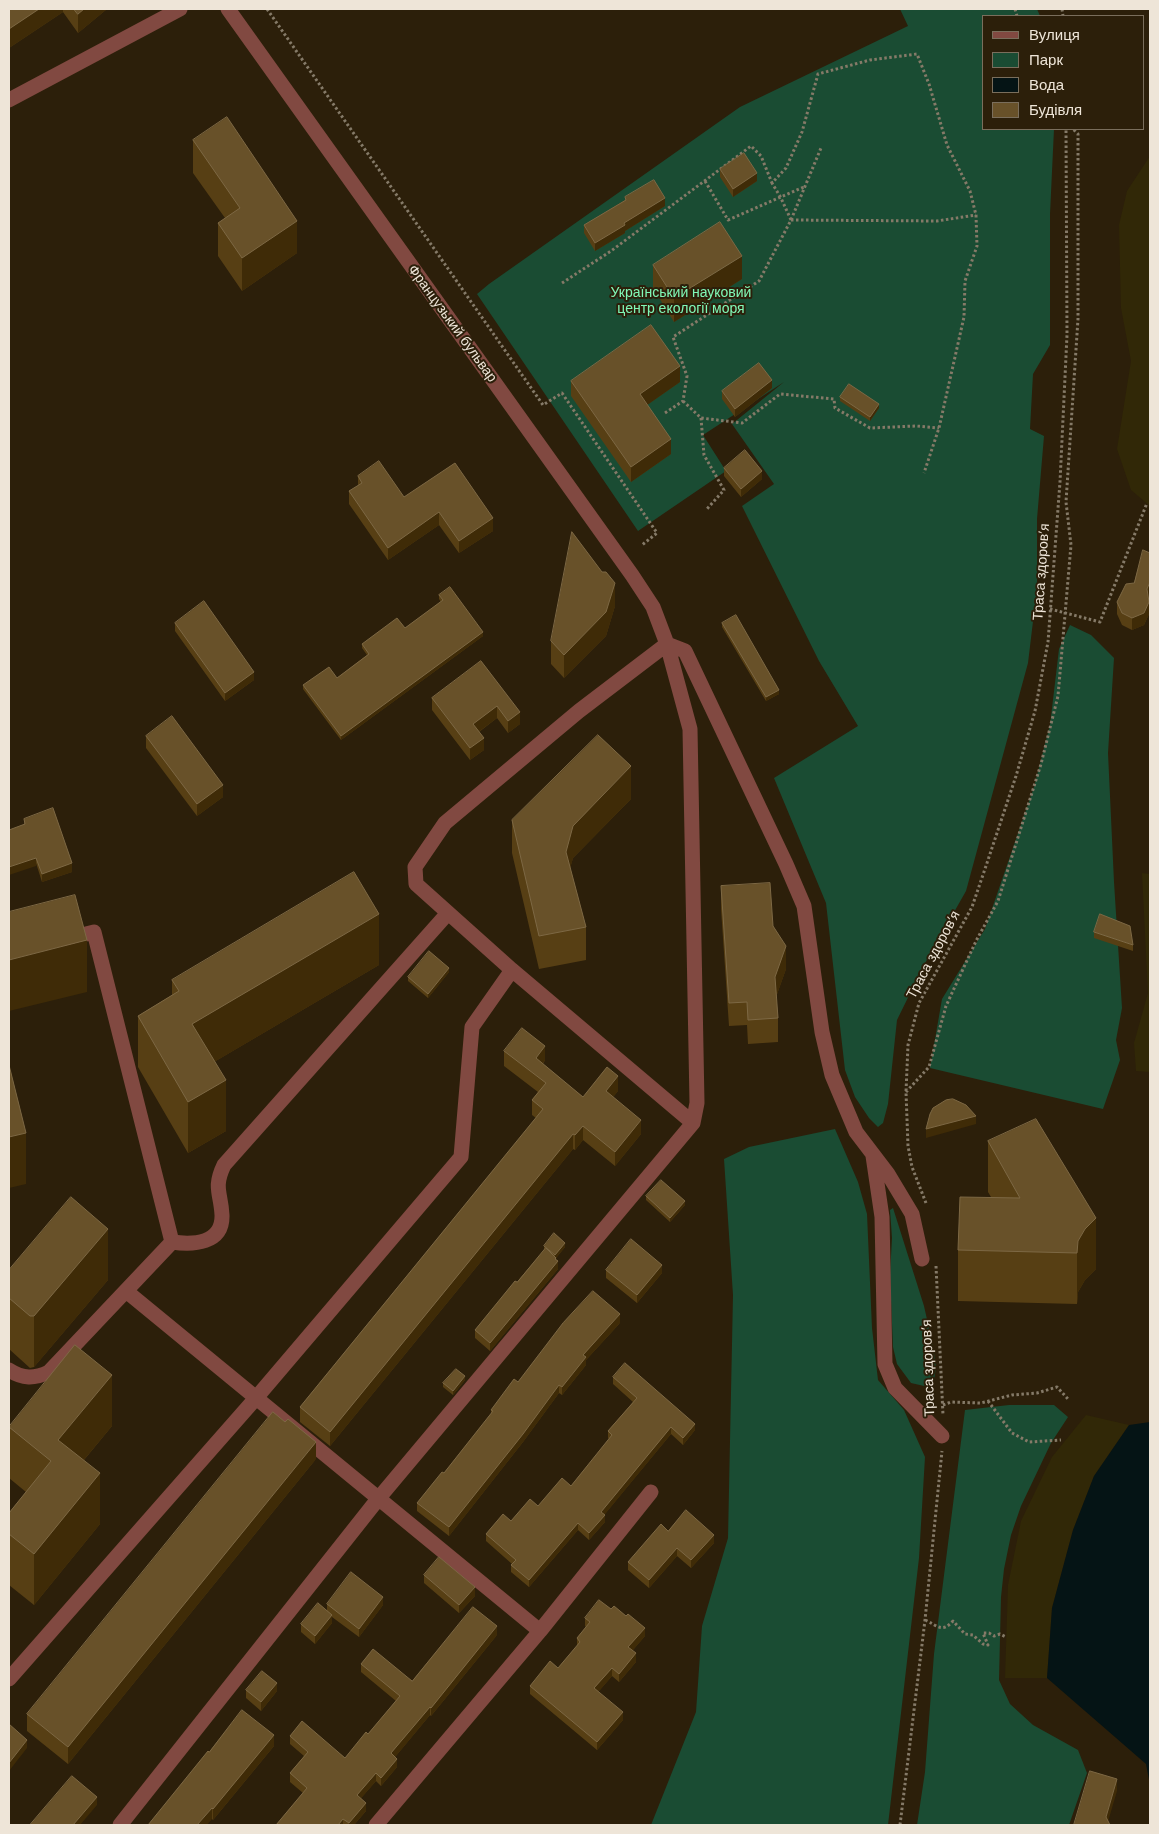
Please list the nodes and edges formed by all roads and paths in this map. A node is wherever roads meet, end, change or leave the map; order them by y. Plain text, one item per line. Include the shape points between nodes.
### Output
1 (180, 9) edge
2 (228, 9) edge
3 (267, 9) edge
4 (9, 100) edge
5 (1066, 130) edge
6 (1073, 130) edge
7 (822, 148) dead end
8 (705, 181) junction
9 (772, 184) junction
10 (805, 187) junction
11 (781, 198) junction
12 (976, 215) junction
13 (790, 220) junction
14 (562, 283) dead end
15 (683, 400) junction
16 (665, 413) dead end
17 (701, 418) junction
18 (939, 428) junction
19 (924, 472) dead end
20 (1147, 503) dead end
21 (706, 510) dead end
22 (642, 545) dead end
23 (1050, 610) junction
24 (1066, 614) junction
25 (668, 644) junction
26 (448, 913) junction
27 (56, 942) edge
28 (512, 970) junction
29 (906, 1092) junction
30 (693, 1123) junction
31 (872, 1154) junction
32 (927, 1207) dead end
33 (172, 1242) junction
34 (929, 1262) joint
35 (126, 1291) junction
36 (9, 1370) edge
37 (256, 1398) junction
38 (1068, 1399) dead end
39 (988, 1402) junction
40 (943, 1405) junction
41 (942, 1436) junction
42 (1061, 1440) dead end
43 (651, 1492) dead end
44 (378, 1499) junction
45 (926, 1620) junction
46 (540, 1631) junction
47 (1006, 1637) dead end
48 (9, 1679) edge
49 (120, 1825) edge
50 (376, 1825) edge
51 (900, 1825) edge

1 - 4 street
2 - 25 street, Французький бульвар via 632,575 653,608
3 - 22 path via 544,405 562,393 657,532
5 - 23 path, Траса здоров’я via 1067,335
6 - 24 path via 1078,134 1078,319 1066,502 1071,545
7 - 10 path
8 - 9 path via 751,146 761,156
8 - 11 path via 728,220
8 - 14 path
9 - 11 path
9 - 12 path via 786,168 802,132 818,74 870,60 917,54 947,145 970,191
10 - 11 path
10 - 13 path
11 - 13 path
12 - 13 path via 937,221
12 - 18 path via 978,246 965,281 964,317
13 - 15 path via 759,281 673,337 687,376
15 - 16 path
15 - 17 path
17 - 18 path via 742,423 780,394 834,399 835,408 870,428
17 - 21 path via 704,455 724,490
18 - 19 path
20 - 24 path via 1100,622
23 - 24 path
23 - 29 path, Траса здоров’я via 1048,642 1035,711 1016,776 972,907 919,1003 908,1045
24 - 29 path via 1058,696 1041,764 998,901 946,1006 929,1067
25 - 26 street via 579,711 445,823 415,867 416,884
25 - 30 street, Французький бульвар via 690,730 698,1103
25 - 31 street via 684,651 804,906 822,1032 832,1075 856,1132
26 - 28 street
26 - 33 street via 224,1165 217,1187 222,1216 212,1237 201,1243
27 - 33 street via 94,932
28 - 30 street
28 - 37 street via 472,1028 461,1157
29 - 32 path, Траса здоров’я via 908,1146
30 - 44 street
31 - 34 street via 912,1214
31 - 41 street via 882,1217 885,1364 895,1388
33 - 35 street
34 - 40 path, Траса здоров’я
35 - 36 street via 49,1372 29,1378
35 - 37 street
37 - 44 street
37 - 48 street
38 - 39 path via 1057,1387
39 - 40 path
39 - 42 path via 1012,1433 1030,1442
40 - 41 path, Траса здоров’я
41 - 45 path, Траса здоров’я
43 - 46 street
44 - 46 street
44 - 49 street
45 - 47 path via 943,1628 953,1621 965,1634 973,1635 983,1644 988,1645 983,1633
45 - 51 path, Траса здоров’я
46 - 50 street

